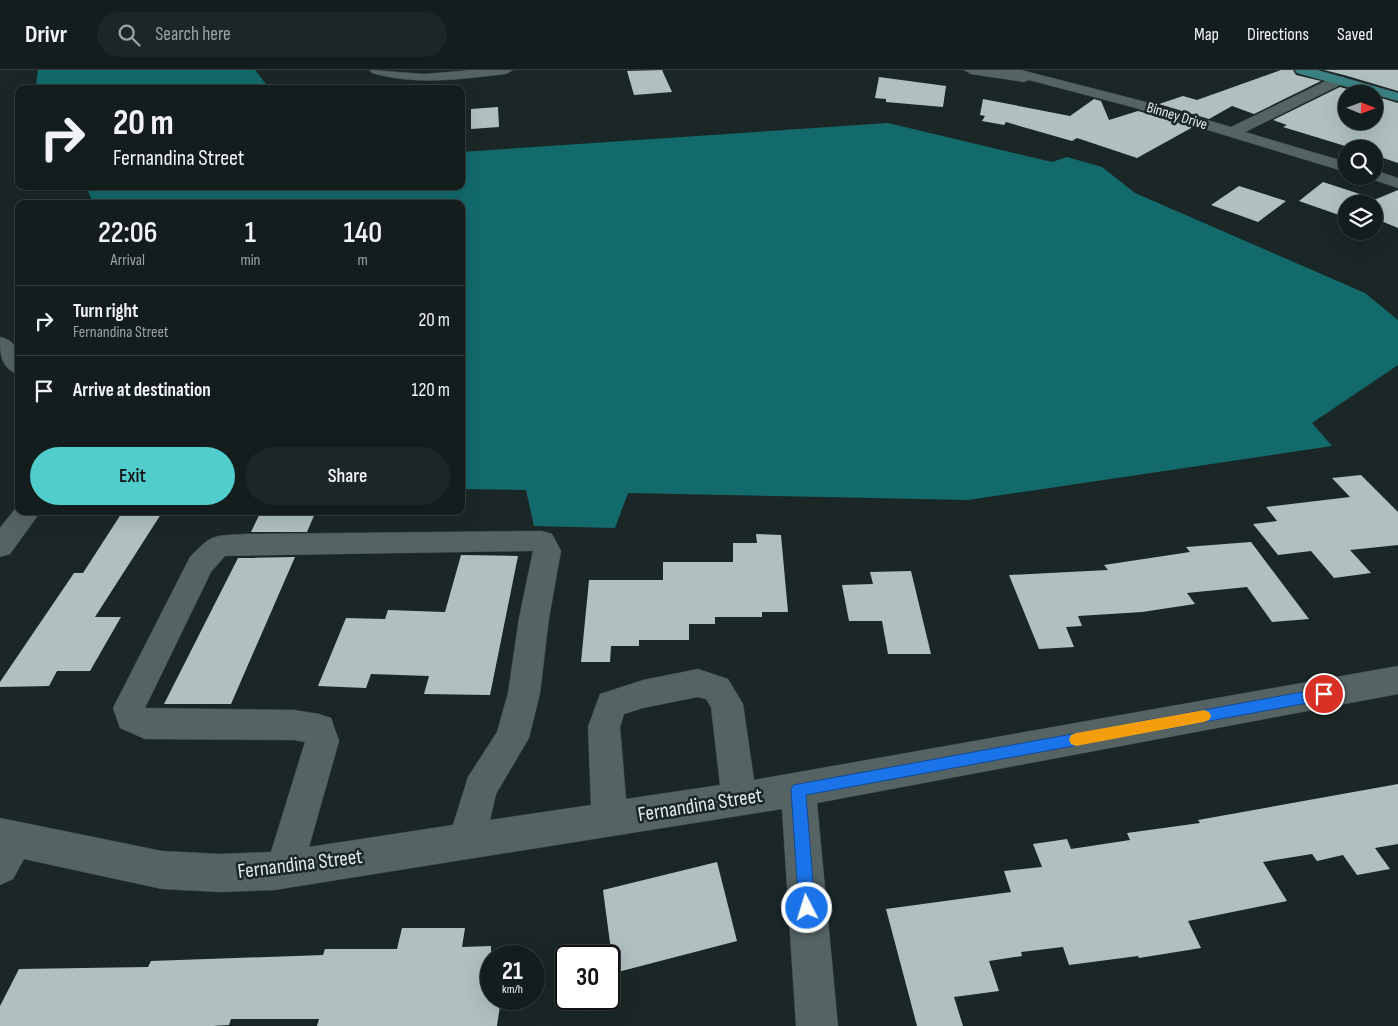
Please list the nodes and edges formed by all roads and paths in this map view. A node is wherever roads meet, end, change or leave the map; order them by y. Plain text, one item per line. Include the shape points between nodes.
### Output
1 (377, 70) edge
2 (506, 70) edge
3 (971, 70) edge
4 (1006, 70) edge
5 (1302, 70) edge
6 (1060, 79) junction
7 (1339, 80) junction
8 (1398, 97) edge
9 (1233, 132) junction
10 (1338, 165) edge
11 (1383, 178) edge
12 (1398, 183) edge
13 (25, 515) edge
14 (0, 547) edge
15 (1398, 680) edge
16 (798, 790) junction
17 (740, 799) junction
18 (610, 819) junction
19 (467, 840) junction
20 (5, 847) edge
21 (284, 870) junction
22 (817, 1026) edge

1 - 2 street via 395,77 432,78
3 - 6 street
4 - 6 street, Binney Drive
5 - 7 main road
6 - 9 street, Binney Drive
7 - 8 main road
7 - 9 street
9 - 10 street, Binney Drive
11 - 12 street
13 - 14 street
15 - 16 street, Fernandina Street
16 - 17 street, Fernandina Street
16 - 22 street
17 - 18 street, Fernandina Street
17 - 18 street via 728,704 717,689 698,683 611,704 604,726
18 - 19 street, Fernandina Street
19 - 21 street, Fernandina Street
19 - 21 street via 480,789 512,738 524,693 547,551 542,541 218,546 200,565 129,708 132,718 145,724 294,725 318,729 322,741
20 - 21 street, Fernandina Street via 162,870 220,873

